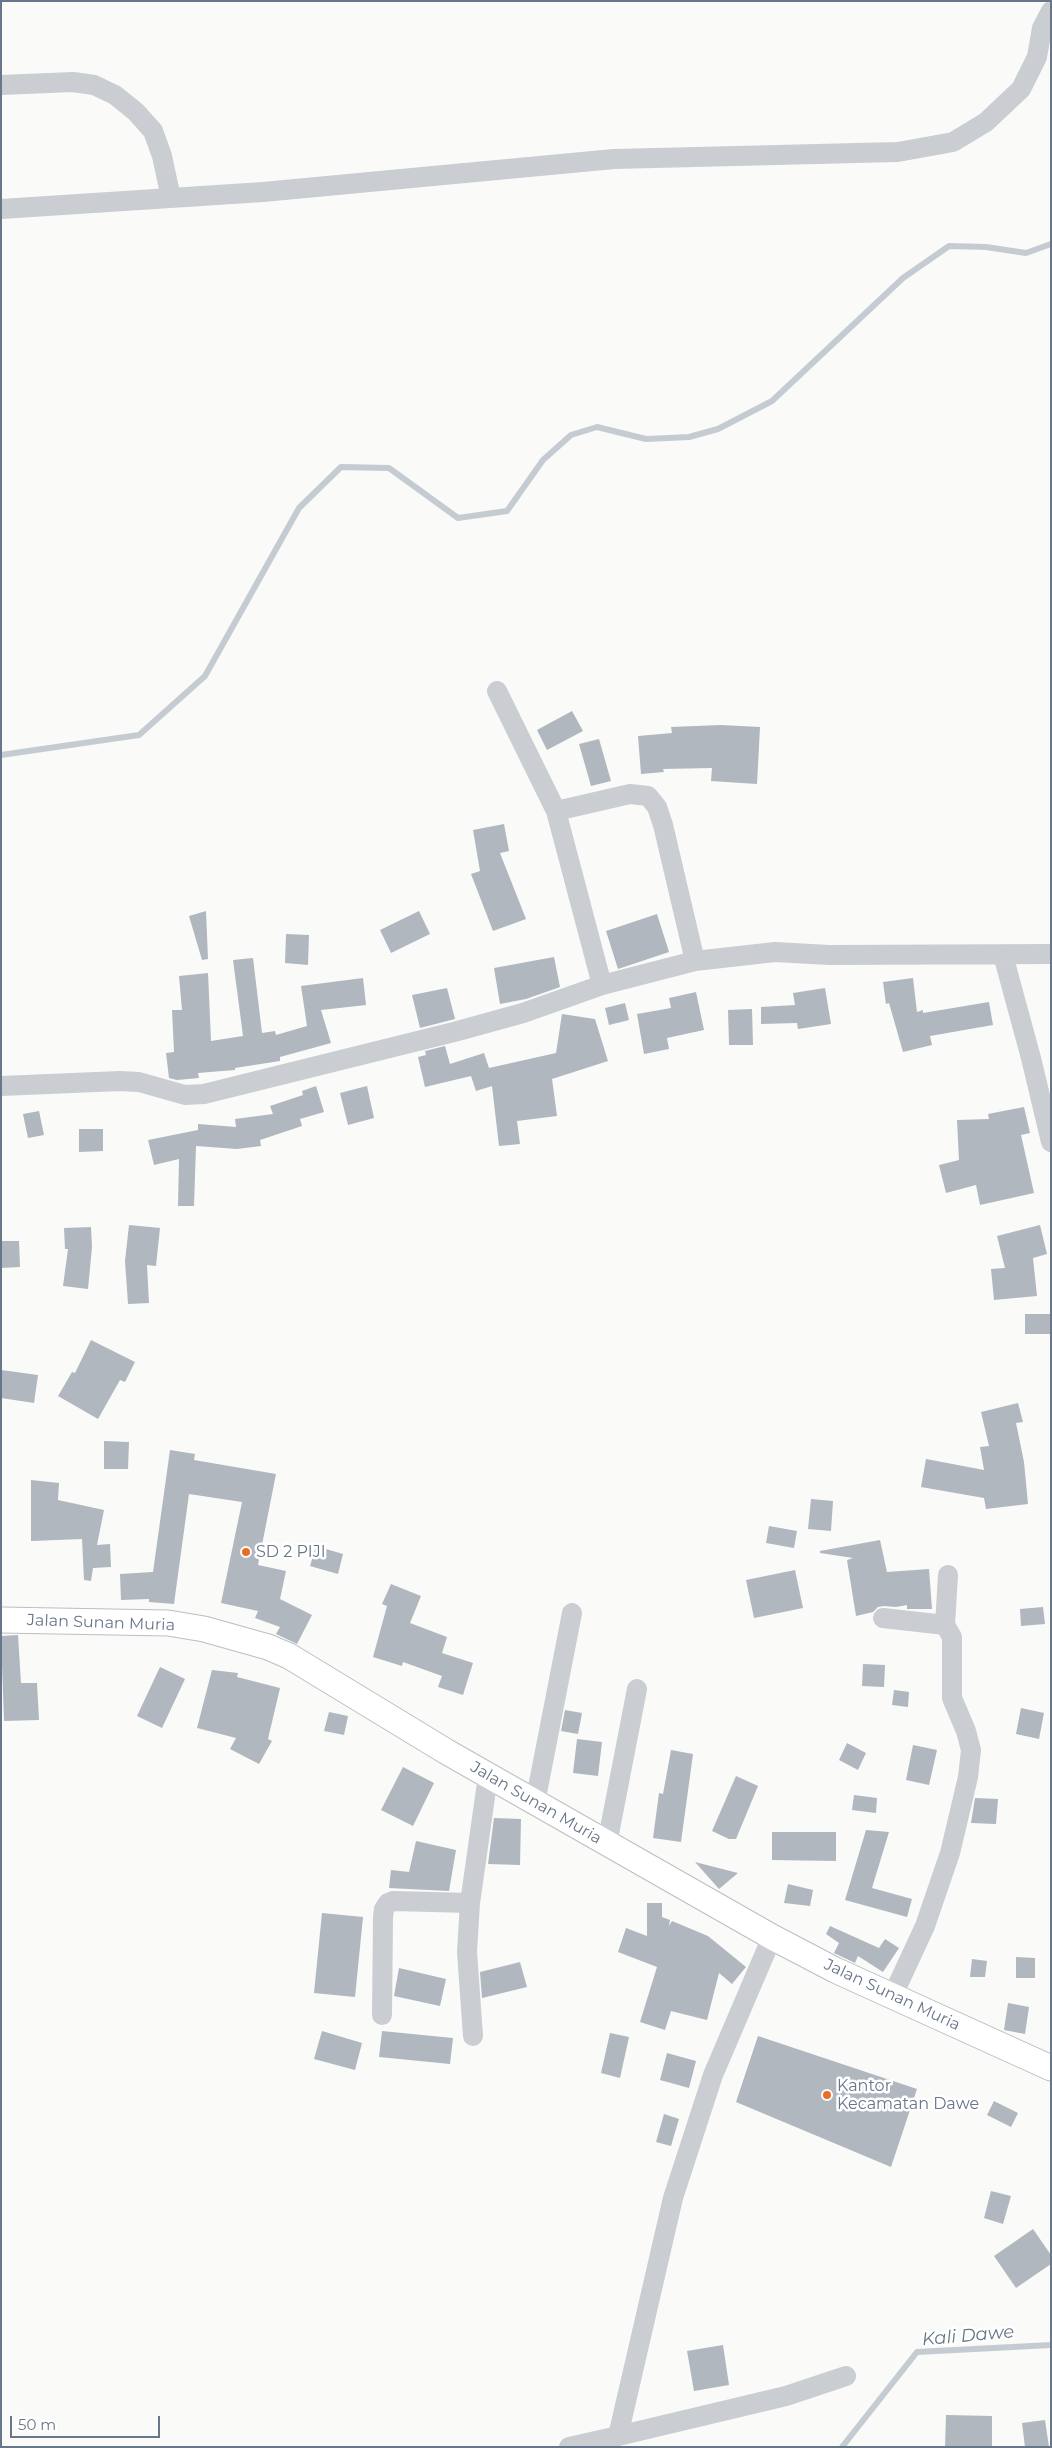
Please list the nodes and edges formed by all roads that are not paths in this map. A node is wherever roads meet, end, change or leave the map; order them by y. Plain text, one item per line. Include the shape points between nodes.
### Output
1 (1051, 10) edge
2 (1, 85) edge
3 (170, 198) junction
4 (1, 209) edge
5 (497, 691) dead end
6 (556, 811) junction
7 (1051, 954) edge
8 (1003, 955) junction
9 (695, 961) junction
10 (602, 985) junction
11 (1, 1086) edge
12 (1051, 1142) edge
13 (948, 1575) dead end
14 (572, 1613) dead end
15 (883, 1618) dead end
16 (1, 1620) edge
17 (945, 1625) junction
18 (637, 1689) dead end
19 (488, 1776) junction
20 (535, 1803) junction
21 (607, 1844) junction
22 (470, 1903) junction
23 (772, 1937) junction
24 (892, 1995) junction
25 (382, 2015) dead end
26 (473, 2036) dead end
27 (1051, 2068) edge
28 (846, 2376) dead end
29 (618, 2436) junction
30 (569, 2447) edge

1 - 3 street via 1042,28 1037,56 1021,89 986,122 953,142 888,153 614,159
2 - 3 street via 72,82 94,85 115,95 153,131 162,156
3 - 4 street
5 - 6 street
6 - 9 street via 630,794 648,796 663,825
6 - 10 street
7 - 8 street
8 - 9 street via 829,956 775,952
8 - 12 street
9 - 10 street
10 - 11 street via 523,1013 454,1032 204,1094 185,1095 139,1082 120,1081
13 - 17 street
14 - 20 street
15 - 17 street
16 - 19 main road, Jalan Sunan Muria via 168,1622 242,1638 289,1656
17 - 24 street via 952,1637 952,1698 970,1750 968,1777 950,1853 926,1926
18 - 21 street
19 - 20 main road, Jalan Sunan Muria
19 - 22 street
20 - 21 main road, Jalan Sunan Muria
21 - 23 main road, Jalan Sunan Muria
22 - 25 street via 388,1903 383,1917
22 - 26 street via 466,1952
23 - 24 main road, Jalan Sunan Muria
23 - 29 street via 713,2075 673,2198
24 - 27 main road, Jalan Sunan Muria
28 - 29 street via 786,2396
29 - 30 street

